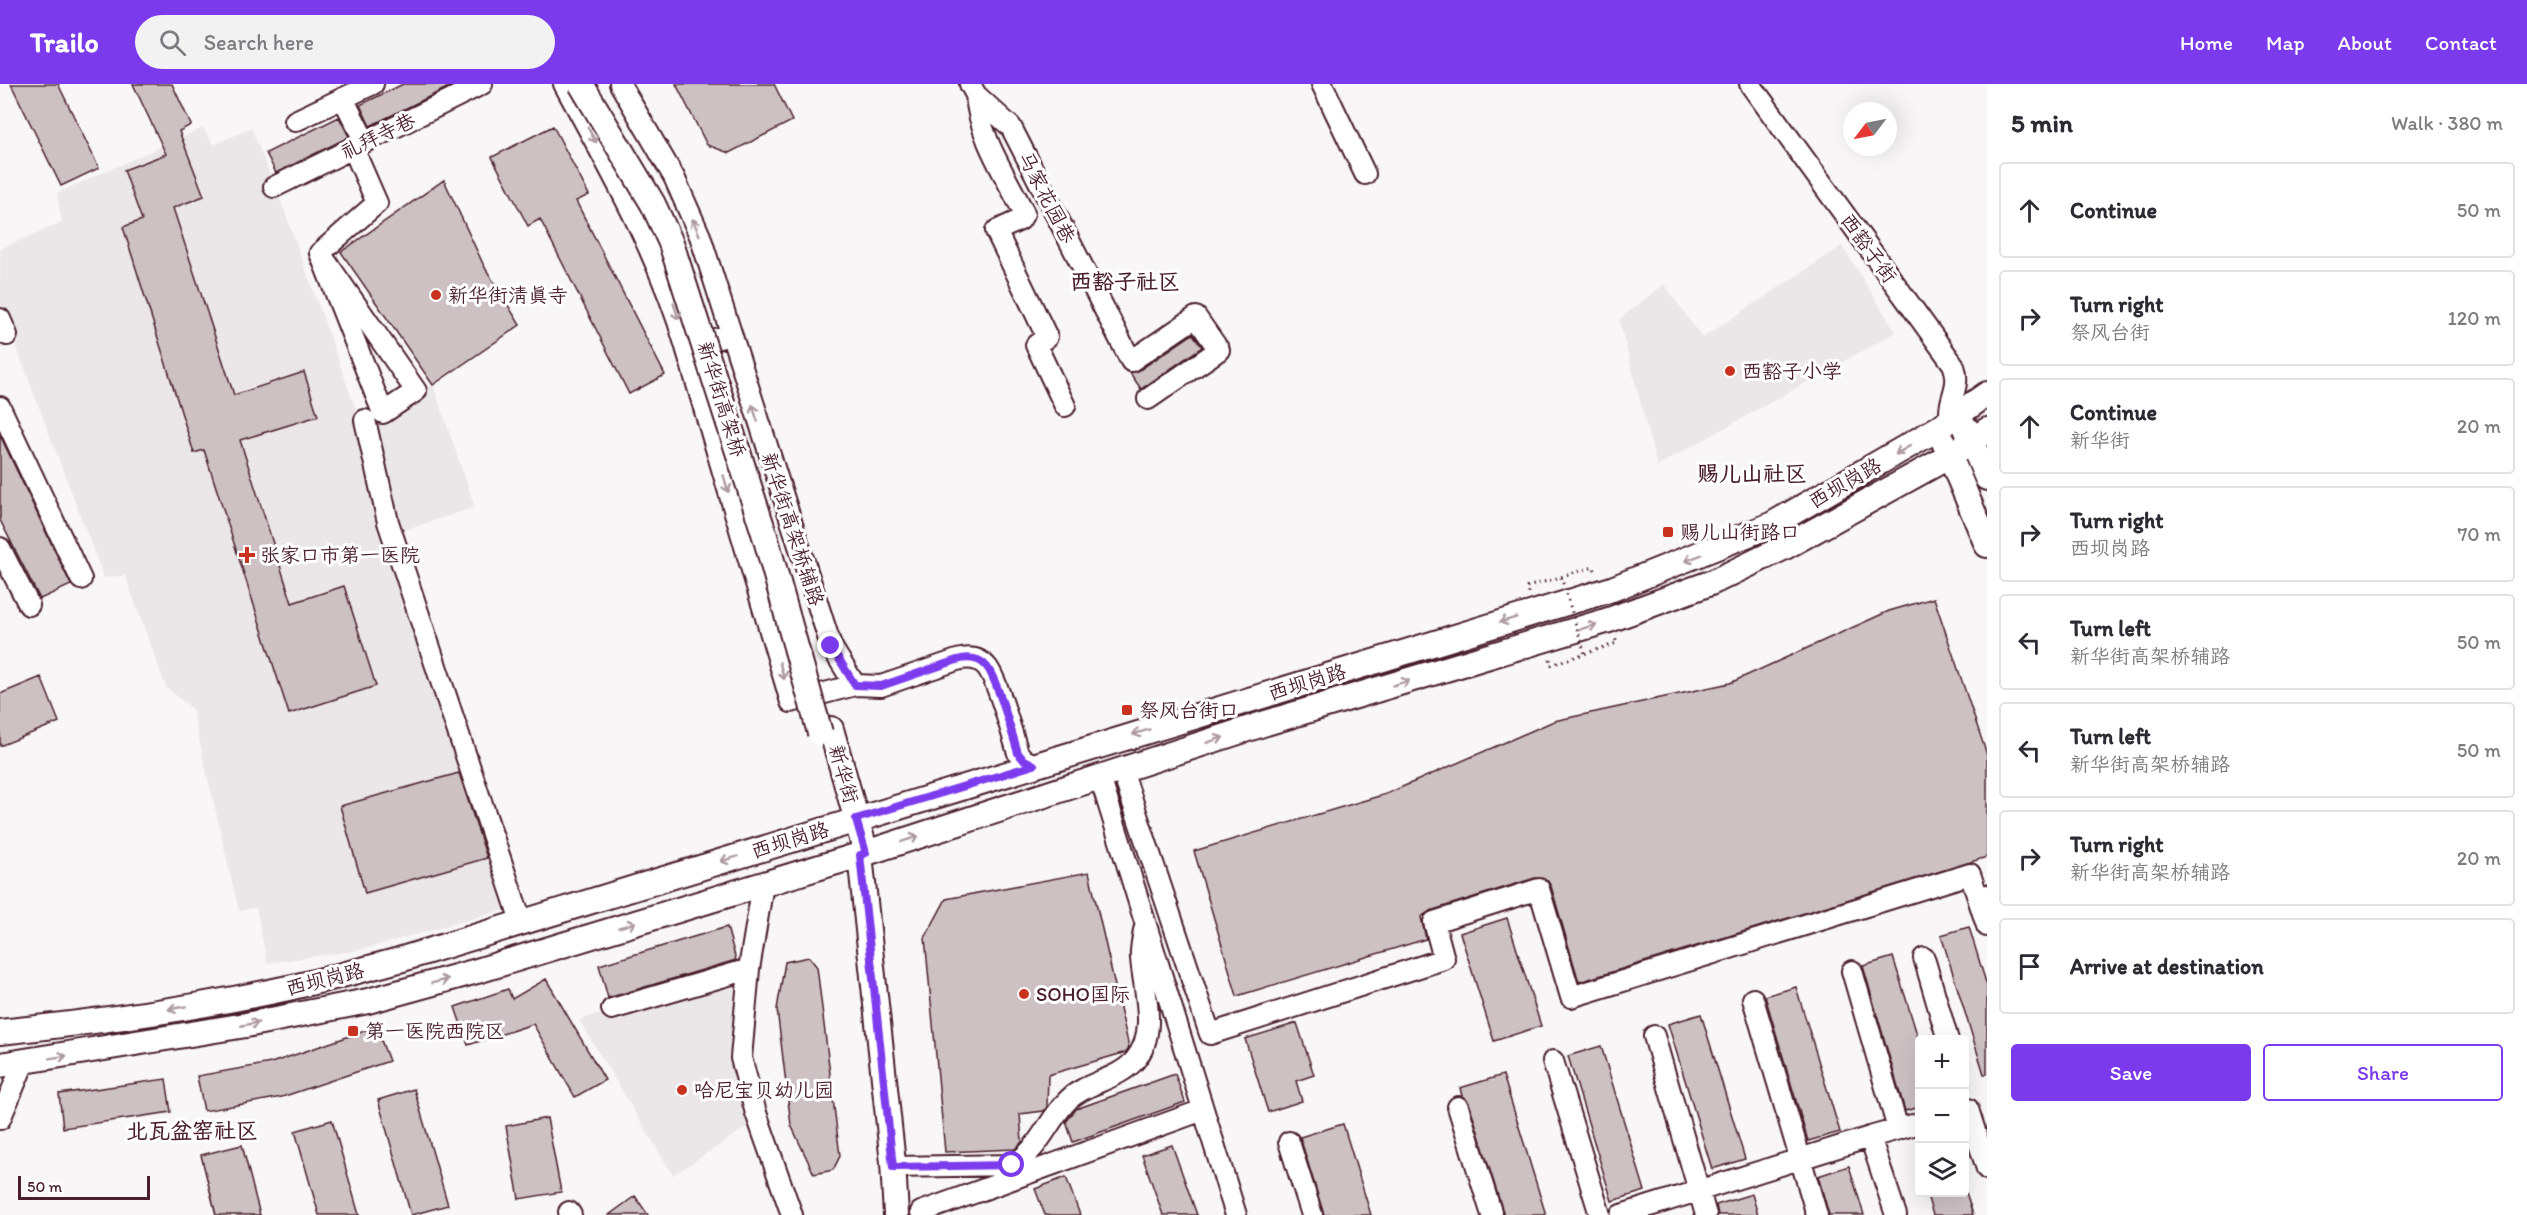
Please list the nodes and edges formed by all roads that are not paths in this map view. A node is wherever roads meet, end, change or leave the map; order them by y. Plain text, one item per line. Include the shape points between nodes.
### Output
1 (373, 84) edge
2 (482, 84) edge
3 (564, 84) edge
4 (581, 84) edge
5 (593, 84) edge
6 (620, 84) edge
7 (1322, 84) edge
8 (1750, 84) edge
9 (973, 89) edge
10 (343, 99) junction
11 (296, 121) dead end
12 (359, 145) junction
13 (1365, 174) dead end
14 (274, 187) dead end
15 (320, 253) junction
16 (730, 334) junction
17 (686, 347) junction
18 (1987, 394) edge
19 (1148, 399) dead end
20 (1065, 406) dead end
21 (0, 407) edge
22 (365, 420) dead end
23 (1950, 421) junction
24 (1979, 436) edge
25 (1950, 456) junction
26 (1987, 478) edge
27 (1987, 545) edge
28 (0, 548) edge
29 (81, 579) dead end
30 (29, 605) dead end
31 (855, 685) junction
32 (825, 731) junction
33 (1034, 765) junction
34 (1111, 773) junction
35 (851, 821) junction
36 (860, 855) junction
37 (763, 884) junction
38 (1983, 896) edge
39 (1145, 922) junction
40 (522, 924) junction
41 (1987, 926) edge
42 (1924, 958) dead end
43 (749, 969) junction
44 (1851, 971) dead end
45 (1753, 999) dead end
46 (612, 1009) dead end
47 (9, 1031) edge
48 (1947, 1035) edge
49 (1654, 1036) dead end
50 (1553, 1061) dead end
51 (24, 1062) junction
52 (0, 1065) edge
53 (1458, 1107) dead end
54 (1203, 1110) junction
55 (1969, 1114) edge
56 (0, 1119) edge
57 (1915, 1124) edge
58 (1898, 1129) junction
59 (1870, 1137) junction
60 (1289, 1142) dead end
61 (1800, 1159) junction
62 (893, 1167) junction
63 (1987, 1169) edge
64 (1699, 1191) junction
65 (792, 1215) edge
66 (896, 1215) edge
67 (922, 1215) edge
68 (1236, 1215) edge
69 (1312, 1215) edge
70 (1492, 1215) edge
71 (1600, 1215) edge
72 (1621, 1215) edge
73 (1706, 1215) edge
74 (1817, 1215) edge
75 (1896, 1215) edge

1 - 10 street
2 - 12 street, 礼拜寺巷
3 -> 17 street via 658,264
4 - 32 main road, 新华街高架桥, bridge via 653,204 671,243
5 - 32 main road, 新华街高架桥 via 665,204 680,238 774,529
16 -> 6 street, 新华街高架桥辅路 via 700,236 674,177
7 - 13 street
8 - 23 street, 西豁子街 via 1953,364 1958,375
9 - 19 street, 马家花园巷 via 1011,127 1131,361 1196,317 1219,350
9 - 20 street via 977,115 1024,213 1020,220 996,231 1047,337 1036,345
10 - 11 street
10 - 12 street
12 - 14 street, 礼拜寺巷
12 - 15 street via 377,203
15 - 15 street via 416,391 383,413 345,317
16 - 17 street
31 -> 16 street, 新华街高架桥辅路 via 831,646
17 -> 31 street via 791,702
18 - 23 main road, 西坝岗路
21 - 29 street
22 - 40 street via 388,522
23 - 24 main road
23 - 25 main road
23 -> 33 main road, 西坝岗路 via 1771,525 1612,589
24 - 25 main road, 西坝岗路
24 - 26 main road
25 - 27 main road
34 -> 25 main road, 西坝岗路 via 1660,603 1785,547
28 - 30 street
31 - 33 street via 881,686 957,660 977,660 993,678 1018,753
32 - 35 main road, 新华街
33 - 35 main road, 西坝岗路
36 -> 34 main road, 西坝岗路
34 - 38 street via 1210,1034 1444,959 1434,922 1539,889 1571,997 1970,874
34 - 39 street
35 - 36 main road, 新华街
35 -> 40 main road, 西坝岗路
36 - 37 main road, 西坝岗路
36 - 62 main road, 新华街
37 - 43 street
51 -> 37 main road, 西坝岗路 via 368,1001
38 - 41 street
39 - 54 street
39 - 62 street via 1141,956 1148,1003 1145,1039 1135,1060 1070,1098 1033,1150 1012,1165
40 -> 47 main road, 西坝岗路 via 288,988 149,1013
42 - 48 street
43 - 46 street
43 - 65 street via 741,1058
44 - 58 street
45 - 61 street
47 - 51 main road
49 - 64 street
50 - 71 street
51 - 52 main road, 西坝岗路
51 - 56 street
53 - 70 street
54 - 67 street via 921,1212
54 - 68 street
55 - 63 street
57 - 58 street
58 - 59 street
59 - 61 street
59 - 75 street
60 - 69 street
61 - 64 street
61 - 74 street
62 - 66 main road, 新华街
64 - 72 street
64 - 73 street

